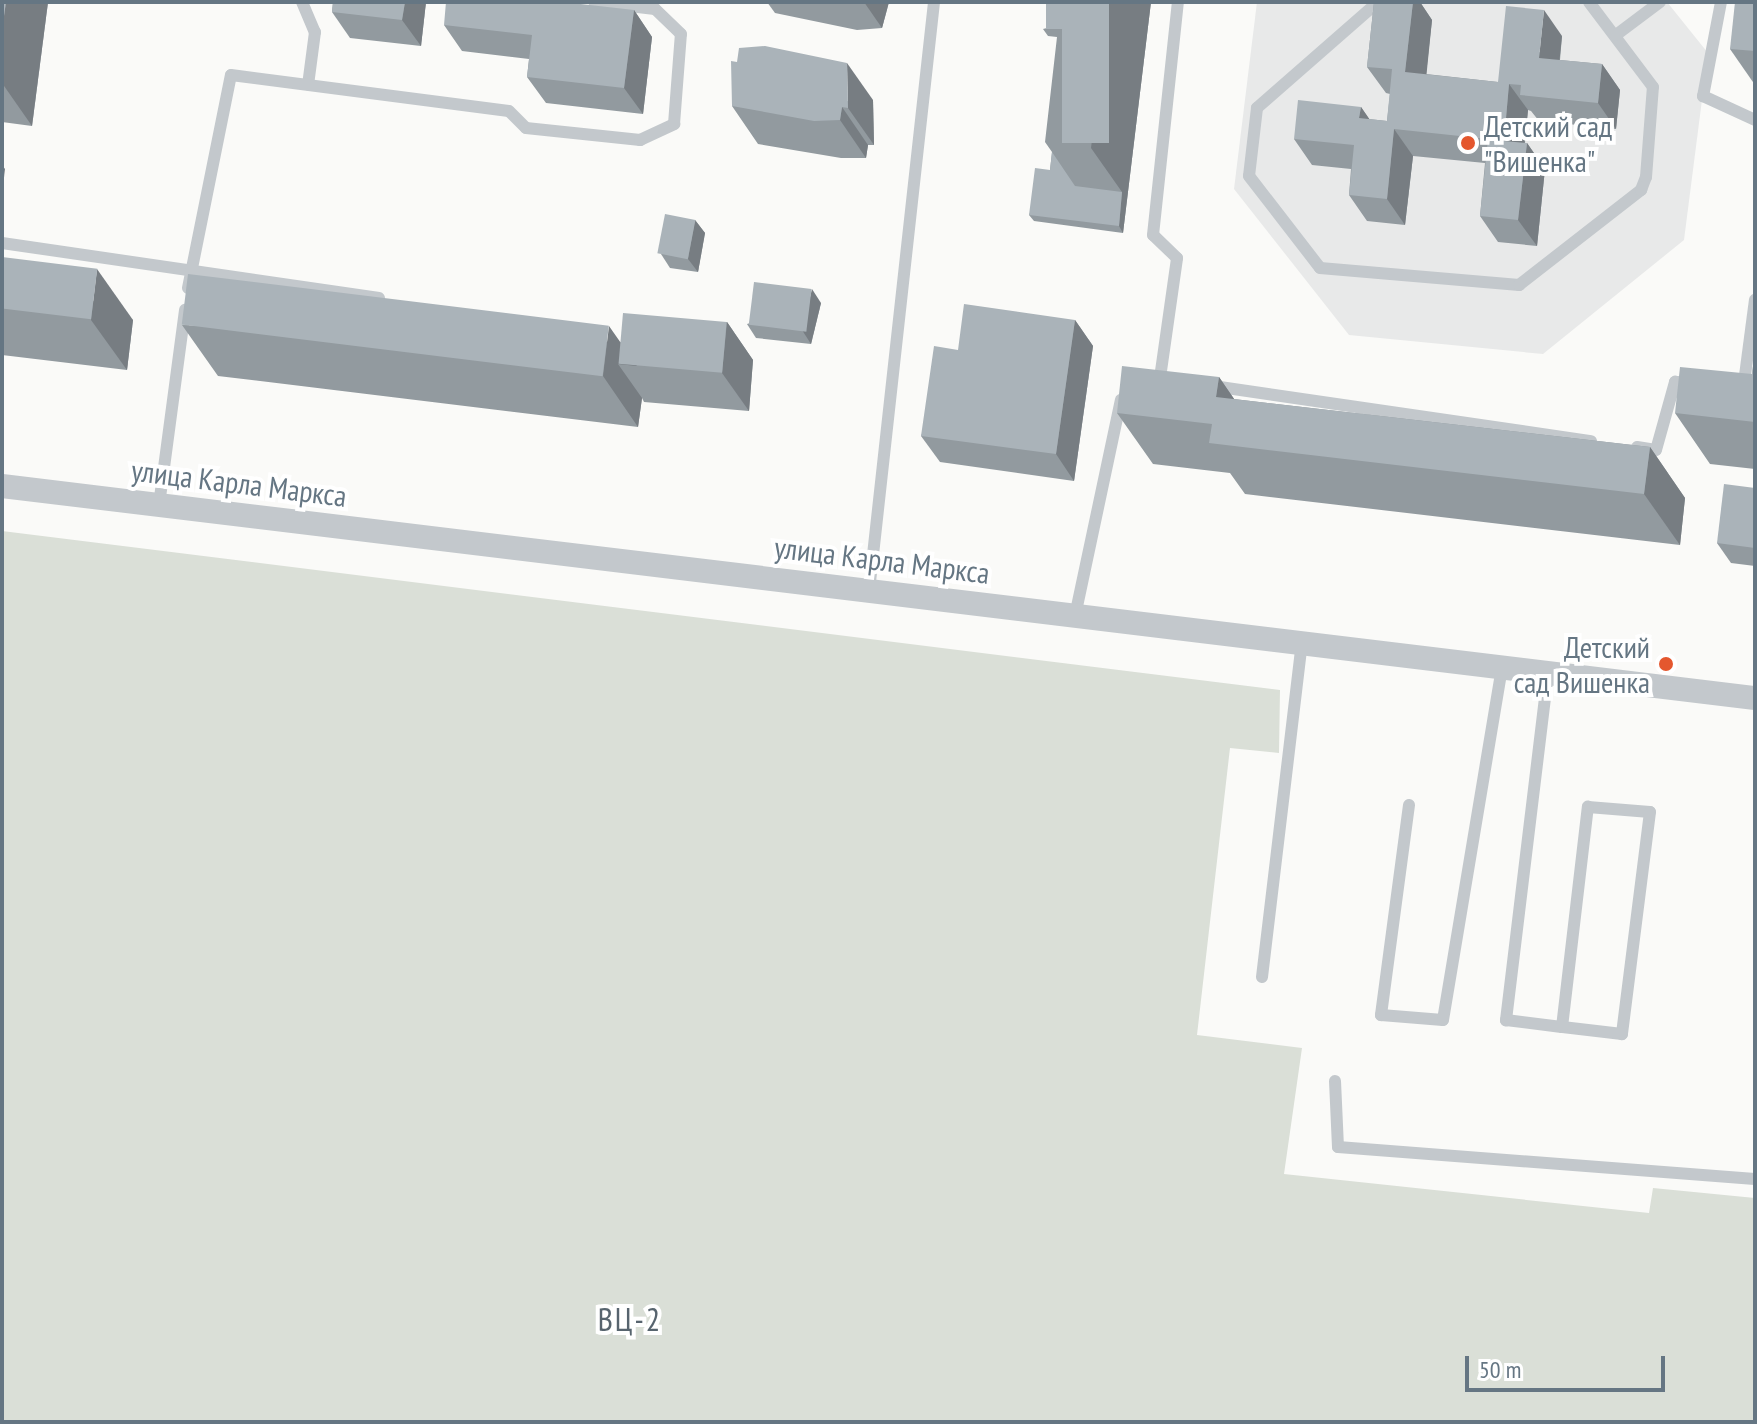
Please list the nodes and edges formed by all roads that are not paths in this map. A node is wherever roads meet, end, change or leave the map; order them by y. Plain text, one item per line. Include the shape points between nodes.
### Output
1 (302, 2) edge
2 (594, 2) edge
3 (934, 2) edge
4 (1178, 2) edge
5 (1378, 2) edge
6 (1589, 2) edge
7 (1660, 2) edge
8 (1721, 2) edge
9 (1616, 35) junction
10 (308, 85) junction
11 (1755, 120) edge
12 (2, 243) edge
13 (191, 270) junction
14 (394, 300) edge
15 (1755, 300) edge
16 (1138, 375) edge
17 (1160, 378) junction
18 (1176, 380) edge
19 (1191, 382) edge
20 (1124, 386) edge
21 (1609, 443) edge
22 (1625, 446) edge
23 (2, 486) edge
24 (159, 505) junction
25 (869, 591) junction
26 (1075, 616) junction
27 (1302, 643) junction
28 (1502, 667) junction
29 (1548, 673) junction
30 (1755, 698) edge
31 (1409, 805) dead end
32 (1262, 977) dead end
33 (1562, 1027) junction
34 (1335, 1081) dead end
35 (1755, 1179) edge

1 - 10 lane via 315,32
2 - 10 lane via 655,9 681,34 674,124 640,140 541,130 526,128 509,111
3 - 25 lane
4 - 17 lane via 1153,235 1177,258
5 - 9 lane via 1257,108 1249,176 1320,268 1519,285 1641,190 1656,103
6 - 9 lane
7 - 9 lane
8 - 11 lane via 1703,96
10 - 13 lane via 231,75
12 - 13 lane
13 - 14 lane
13 - 24 lane
15 - 22 lane via 1744,383 1675,382 1656,450
16 - 17 lane
17 - 18 lane
19 - 21 lane
20 - 26 lane
23 - 24 street, улица Карла Маркса
24 - 25 street, улица Карла Маркса
25 - 26 street, улица Карла Маркса
26 - 27 street, улица Карла Маркса
27 - 28 street, улица Карла Маркса
27 - 32 lane
28 - 29 street, улица Карла Маркса
28 - 31 lane via 1443,1020 1381,1015
29 - 30 street, улица Карла Маркса
29 - 33 lane via 1506,1020
33 - 33 lane via 1588,807 1650,812 1622,1034
34 - 35 lane via 1338,1147

